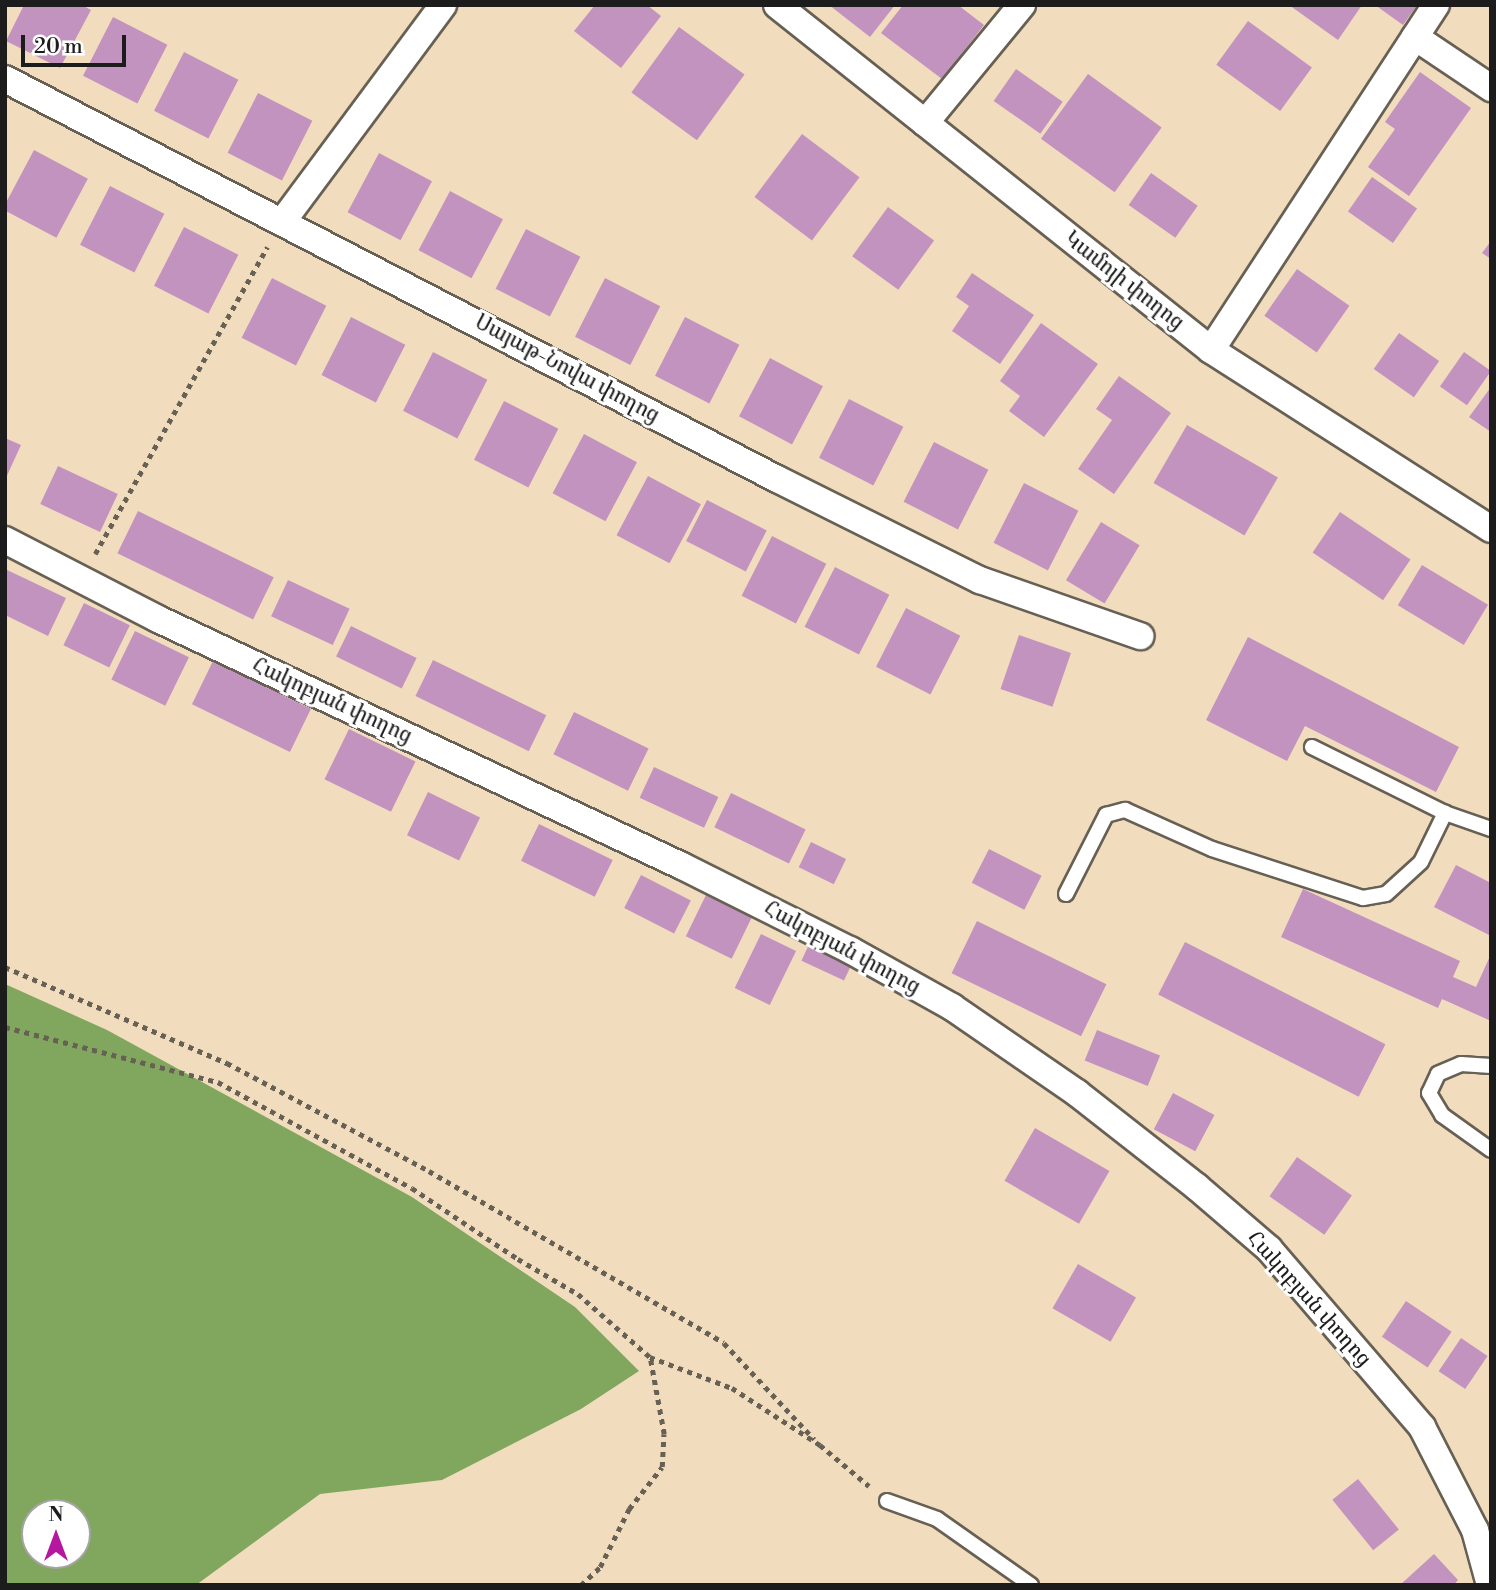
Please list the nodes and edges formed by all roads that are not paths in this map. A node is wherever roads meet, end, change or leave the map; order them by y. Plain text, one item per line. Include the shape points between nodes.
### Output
1 (443, 5) edge
2 (778, 5) edge
3 (1022, 5) edge
4 (1436, 5) edge
5 (1415, 37) junction
6 (5, 79) edge
7 (1491, 88) edge
8 (925, 123) junction
9 (282, 222) junction
10 (1211, 350) junction
11 (1491, 529) edge
12 (5, 540) edge
13 (1140, 636) dead end
14 (1312, 747) dead end
15 (1445, 813) junction
16 (1491, 830) edge
17 (1066, 894) dead end
18 (1491, 1066) edge
19 (1491, 1150) edge
20 (887, 1501) road end
21 (1031, 1585) edge
22 (1490, 1585) edge

1 - 9 street
2 - 8 street, Կամոյի փողոց
3 - 8 street
4 - 5 street
5 - 7 street
5 - 10 street
6 - 9 street, Սայաթ-Նովա փողոց
8 - 10 street, Կամոյի փողոց
9 - 13 street, Սայաթ-Նովա փողոց via 979,580
10 - 11 street, Կամոյի փողոց
12 - 22 street, Հակոբյան փողոց via 158,619 850,950 952,1007 1077,1093 1269,1249 1422,1427 1475,1530
14 - 15 lane
15 - 16 lane
15 - 17 lane via 1421,862 1386,894 1363,898 1212,849 1125,810 1106,815
18 - 19 lane via 1461,1064 1438,1074 1429,1093 1441,1115
20 - 21 lane via 937,1519

